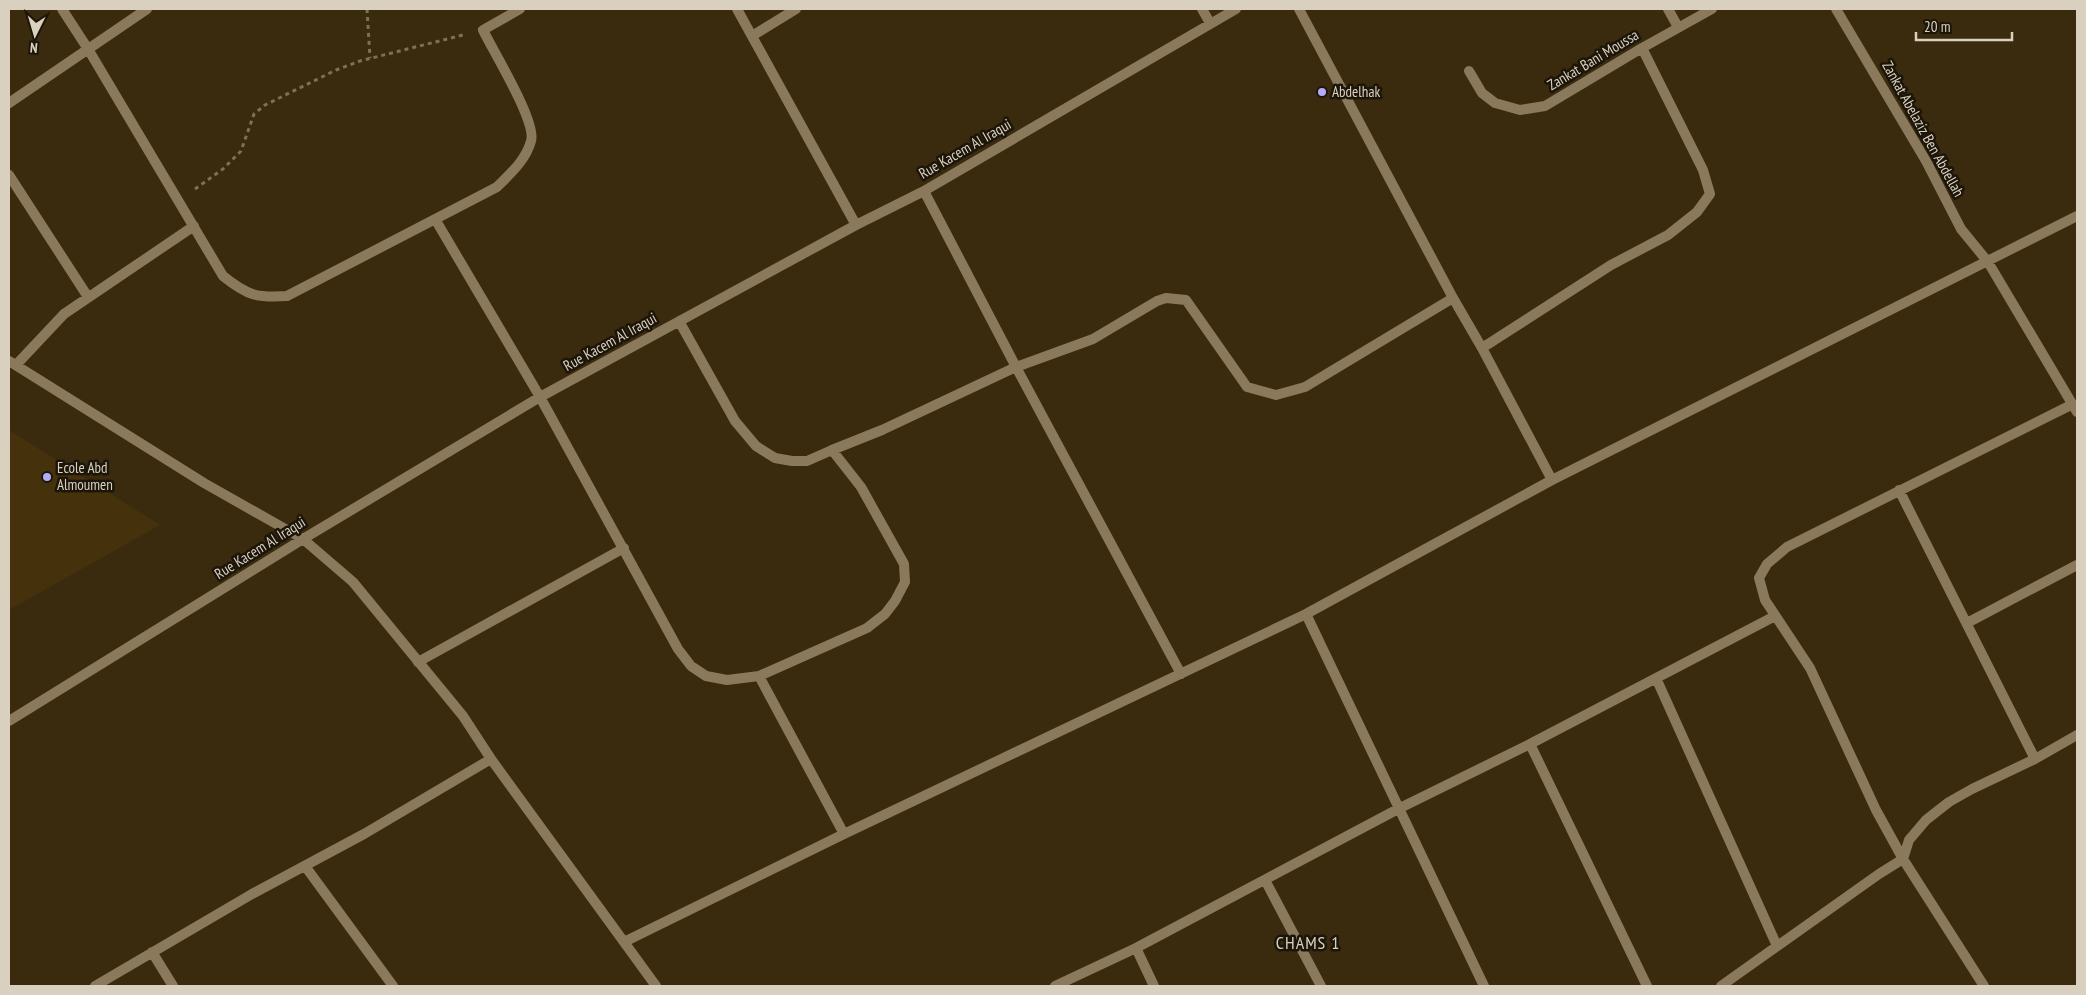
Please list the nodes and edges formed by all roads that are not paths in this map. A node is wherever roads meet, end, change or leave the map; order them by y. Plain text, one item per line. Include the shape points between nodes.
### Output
1 (62, 9) edge
2 (147, 9) edge
3 (520, 9) edge
4 (737, 9) edge
5 (796, 9) edge
6 (1202, 9) edge
7 (1236, 9) edge
8 (1299, 9) edge
9 (1668, 9) edge
10 (1712, 9) edge
11 (1836, 9) edge
12 (1210, 23) junction
13 (1678, 27) junction
14 (752, 36) junction
15 (88, 48) junction
16 (1642, 48) junction
17 (1468, 71) dead end
18 (9, 103) edge
19 (9, 175) edge
20 (924, 191) junction
21 (2077, 216) edge
22 (435, 219) junction
23 (856, 224) junction
24 (194, 226) junction
25 (1988, 262) junction
26 (88, 297) junction
27 (1453, 298) junction
28 (679, 321) junction
29 (1482, 348) junction
30 (12, 363) edge
31 (1016, 367) junction
32 (540, 397) junction
33 (2075, 408) edge
34 (832, 450) junction
35 (1552, 480) junction
36 (1900, 490) junction
37 (303, 539) junction
38 (624, 548) junction
39 (2077, 565) edge
40 (1306, 614) junction
41 (1775, 616) junction
42 (1967, 623) junction
43 (418, 662) junction
44 (1181, 674) junction
45 (759, 676) junction
46 (1656, 678) junction
47 (9, 721) edge
48 (2077, 735) edge
49 (1530, 744) junction
50 (491, 759) junction
51 (2035, 759) junction
52 (1400, 808) junction
53 (844, 834) junction
54 (1902, 859) junction
55 (304, 866) junction
56 (1265, 880) junction
57 (624, 942) junction
58 (1777, 946) junction
59 (1136, 948) junction
60 (152, 952) junction
61 (95, 986) edge
62 (173, 986) edge
63 (393, 986) edge
64 (656, 986) edge
65 (1055, 986) edge
66 (1154, 986) edge
67 (1321, 986) edge
68 (1484, 986) edge
69 (1647, 986) edge
70 (1721, 986) edge
71 (1984, 986) edge

1 - 15 street
2 - 15 street
3 - 22 street via 483,30 530,120 532,140 525,156 497,187
4 - 14 street
5 - 14 street
6 - 12 street
7 - 12 street, Rue Kacem Al Iraqui
8 - 27 street
9 - 13 street
10 - 13 street, Zankat Bani Moussa
11 - 25 street, Zankat Abelaziz Ben Abdellah via 1926,161 1961,228
12 - 20 street, Rue Kacem Al Iraqui
13 - 16 street, Zankat Bani Moussa
14 - 23 street
15 - 18 street
15 - 24 street
16 - 17 street, Zankat Bani Moussa via 1545,106 1520,110 1495,103 1482,93
16 - 29 street via 1702,170 1710,194 1697,212 1668,235 1611,265
19 - 26 street
20 - 23 street, Rue Kacem Al Iraqui
20 - 31 street
21 - 25 street
22 - 24 street via 287,296 261,298 240,290 224,276
22 - 32 street
23 - 28 street, Rue Kacem Al Iraqui
24 - 26 street
25 - 33 street, Zankat Abelaziz Ben Abdellah
25 - 35 street
26 - 30 street via 64,314
27 - 29 street
27 - 31 street via 1305,387 1276,396 1247,387 1193,307 1186,300 1175,298 1157,301 1094,338
28 - 32 street, Rue Kacem Al Iraqui
28 - 34 street via 736,421 756,446 775,458 792,461 807,461
29 - 35 street
30 - 37 street via 204,483
31 - 34 street
31 - 44 street
32 - 37 street, Rue Kacem Al Iraqui
32 - 38 street
33 - 36 street
34 - 45 street via 861,487 904,564 905,582 885,614 867,628
35 - 40 street
36 - 41 street via 1787,547 1767,564 1761,572 1760,585
36 - 42 street
37 - 43 street via 353,582
37 - 47 street, Rue Kacem Al Iraqui
38 - 43 street
38 - 45 street via 678,649 691,666 706,676 727,680
39 - 42 street
40 - 44 street
40 - 52 street
41 - 46 street
41 - 54 street via 1810,668
42 - 51 street
43 - 50 street via 463,716
44 - 53 street
45 - 53 street
46 - 49 street
46 - 58 street
48 - 51 street
49 - 52 street
49 - 69 street
50 - 55 street
50 - 57 street
51 - 54 street via 1949,802 1926,820 1909,840
52 - 56 street
52 - 68 street
53 - 57 street
54 - 58 street
54 - 71 street
55 - 60 street
55 - 63 street
56 - 59 street
56 - 67 street
57 - 64 street
58 - 70 street
59 - 65 street
59 - 66 street
60 - 61 street
60 - 62 street

